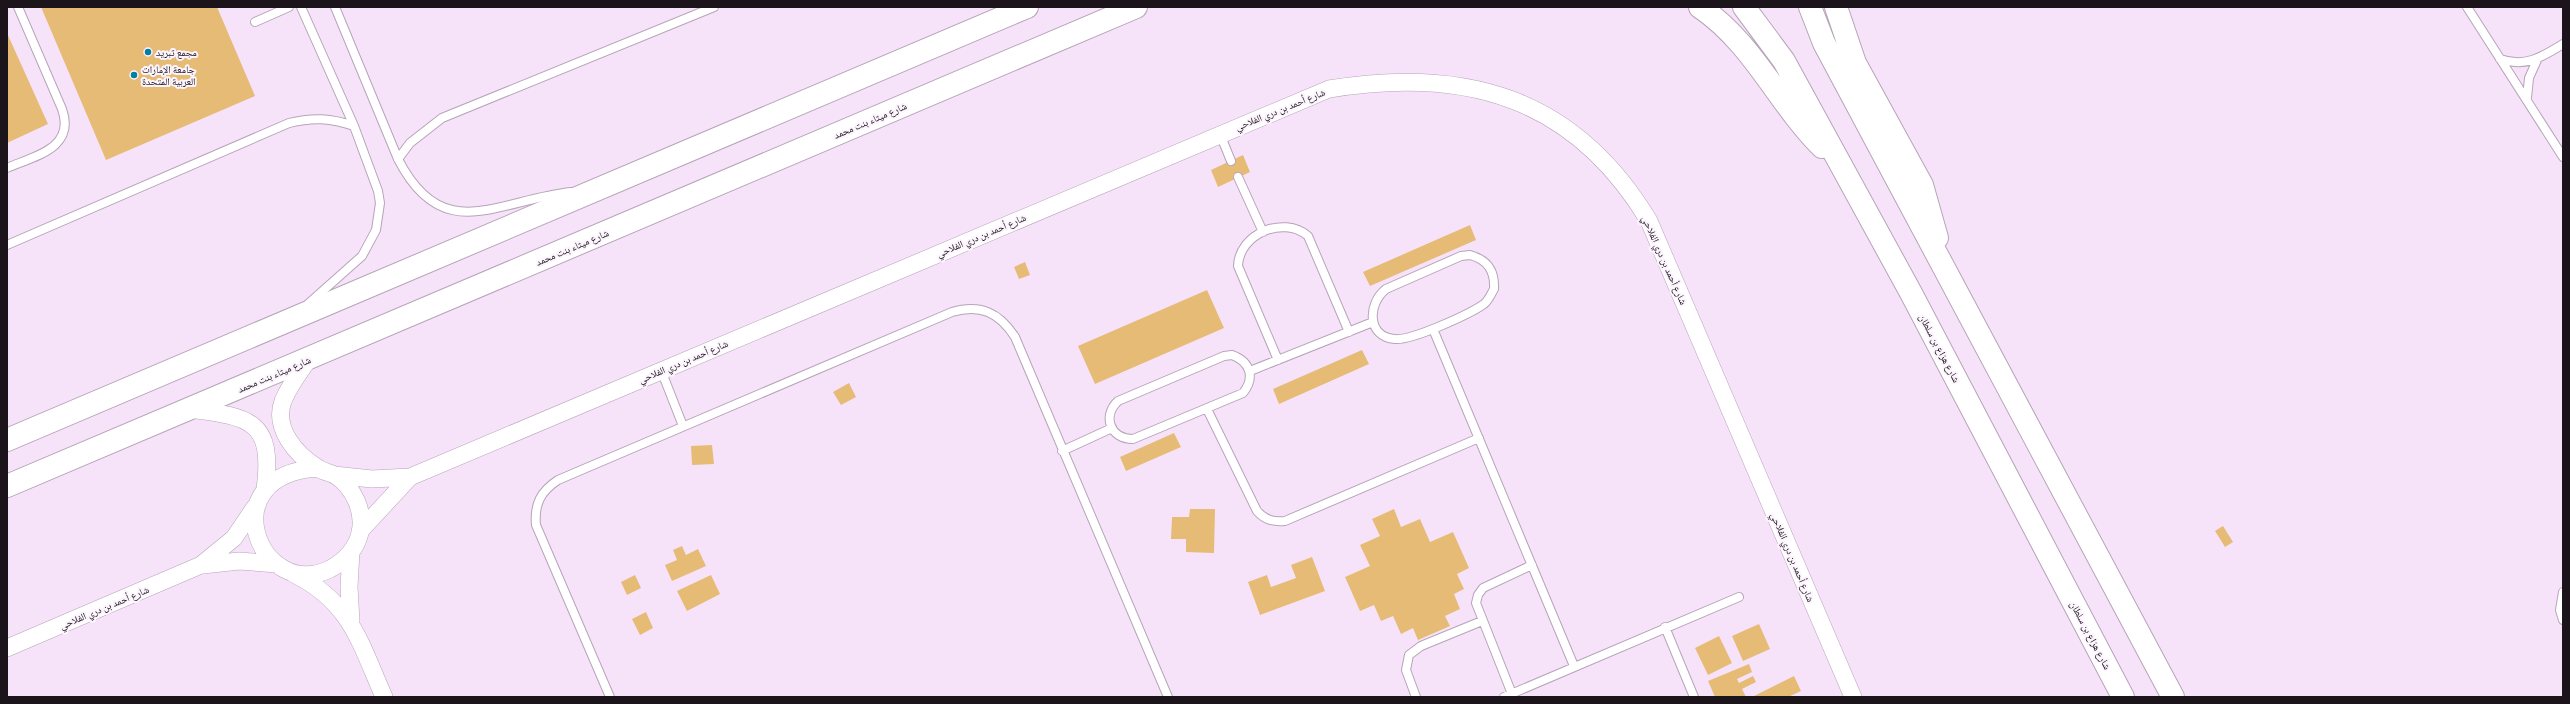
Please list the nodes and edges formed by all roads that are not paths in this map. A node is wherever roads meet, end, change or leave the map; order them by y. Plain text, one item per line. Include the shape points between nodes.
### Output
1 (18, 7) edge
2 (289, 7) edge
3 (302, 7) edge
4 (335, 7) edge
5 (714, 7) edge
6 (1028, 7) edge
7 (1136, 7) edge
8 (1700, 7) edge
9 (1744, 7) edge
10 (1810, 7) edge
11 (1836, 7) edge
12 (2467, 7) edge
13 (255, 22) dead end
14 (2563, 44) edge
15 (2500, 58) junction
16 (2537, 60) junction
17 (2527, 98) junction
18 (354, 126) junction
19 (1220, 134) junction
20 (2563, 157) edge
21 (398, 158) junction
22 (1231, 161) dead end
23 (1840, 164) junction
24 (7, 168) edge
25 (1238, 178) dead end
26 (599, 188) junction
27 (1263, 232) junction
28 (7, 245) edge
29 (1944, 269) junction
30 (286, 321) junction
31 (1373, 322) junction
32 (1433, 329) junction
33 (1349, 332) junction
34 (308, 360) junction
35 (1278, 360) junction
36 (661, 370) junction
37 (1250, 371) junction
38 (190, 409) junction
39 (1207, 409) junction
40 (683, 426) junction
41 (1112, 428) junction
42 (1479, 438) junction
43 (7, 440) edge
44 (1062, 451) junction
45 (318, 468) junction
46 (334, 475) junction
47 (410, 476) junction
48 (7, 486) edge
49 (261, 496) junction
50 (360, 531) junction
51 (351, 552) junction
52 (201, 565) junction
53 (1532, 565) junction
54 (283, 568) junction
55 (2563, 592) edge
56 (1739, 597) dead end
57 (2563, 620) edge
58 (351, 621) junction
59 (1482, 621) junction
60 (1665, 627) junction
61 (7, 648) edge
62 (1574, 666) junction
63 (1508, 695) edge
64 (384, 697) edge
65 (610, 697) edge
66 (1168, 697) edge
67 (1416, 697) edge
68 (1694, 697) edge
69 (1853, 697) edge
70 (2123, 697) edge
71 (2173, 697) edge

1 - 24 lane via 62,108 65,125 60,141 54,147
2 - 13 lane
3 - 18 lane
4 - 21 lane
5 - 21 lane via 442,118 410,142
6 - 26 main road
7 - 34 main road, شارع ميثاء بنت محمد
8 - 23 main road via 1736,37 1760,65 1798,121
9 - 23 main road, شارع هزاع بن سلطان via 1784,61
10 - 29 main road via 1824,44
11 - 29 main road via 1855,63 1922,185
12 - 15 lane
14 - 16 lane
15 - 16 lane via 2518,63
15 - 17 lane
16 - 17 lane via 2530,73
17 - 20 lane
18 - 28 lane via 324,118 306,118 289,123
18 - 30 lane via 378,191 380,209 376,230 370,244 352,267
19 - 22 lane
19 - 36 street, شارع أحمد بن دري الفلاحي
19 - 69 street, شارع أحمد بن دري الفلاحي via 1330,89 1373,82 1417,81 1461,86 1504,97 1534,109 1589,145 1632,193 1649,221
21 - 26 lane via 419,192 439,205 462,212 486,211 543,196
23 - 70 main road, شارع هزاع بن سلطان via 1911,293
25 - 27 lane
26 - 30 main road
27 - 33 lane via 1290,226 1300,229 1308,236
27 - 35 lane via 1243,246 1238,266
29 - 71 main road
30 - 43 main road
31 - 32 lane via 1382,334 1395,340
31 - 32 lane via 1373,303 1386,289 1461,256 1479,257 1487,263 1495,279 1490,297 1484,304
31 - 33 lane
32 - 42 lane
33 - 35 lane
34 - 38 main road, شارع ميثاء بنت محمد
34 - 45 street via 282,402 281,418 284,434 294,447
35 - 37 lane
36 - 40 lane
36 - 47 street, شارع أحمد بن دري الفلاحي
37 - 39 lane via 1251,379 1243,393
37 - 41 lane via 1240,358 1224,356 1118,401 1110,412
38 - 48 main road, شارع ميثاء بنت محمد
38 - 49 street via 232,414 245,419 256,428 264,440 268,453
39 - 41 lane via 1133,439 1119,436
39 - 42 lane via 1257,511 1269,520 1277,521 1285,520
40 - 44 lane via 966,308 981,309 995,314 1007,324 1015,337
40 - 65 lane via 558,480 545,490 537,503 536,525
41 - 44 lane
42 - 53 lane
44 - 66 lane
45 - 46 street
45 - 49 street via 296,470 280,476
46 - 47 street, شارع أحمد بن دري الفلاحي via 372,479
46 - 50 street via 347,486 356,499 361,515
47 - 50 street, شارع أحمد بن دري الفلاحي
49 - 52 street, شارع أحمد بن دري الفلاحي via 234,538
49 - 54 street via 255,520 257,537 264,552
50 - 51 street
51 - 54 street via 339,564 323,572 306,574
51 - 58 street via 348,587
52 - 54 street, شارع أحمد بن دري الفلاحي via 239,561
52 - 61 street, شارع أحمد بن دري الفلاحي
53 - 59 lane via 1483,588 1476,603
53 - 62 lane
54 - 58 street via 323,592
55 - 57 lane via 2560,610
56 - 60 lane
58 - 64 street
59 - 63 lane
59 - 67 lane via 1421,646 1409,655 1406,670
60 - 62 lane
60 - 68 lane
62 - 63 lane

